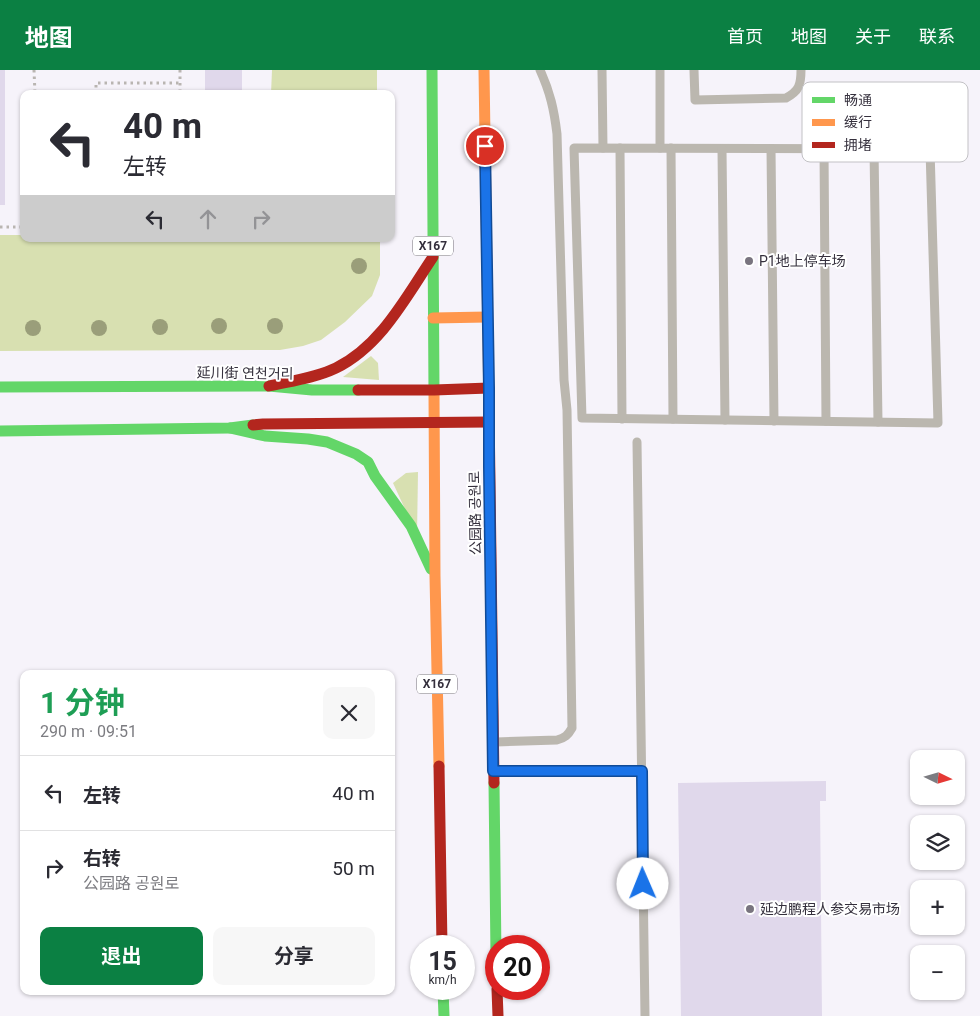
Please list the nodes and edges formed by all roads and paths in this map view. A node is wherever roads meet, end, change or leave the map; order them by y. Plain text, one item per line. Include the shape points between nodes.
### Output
1 (34, 70) edge
2 (180, 70) edge
3 (432, 70) edge
4 (484, 70) edge
5 (540, 70) edge
6 (602, 70) edge
7 (660, 70) edge
8 (694, 70) edge
9 (801, 70) edge
10 (180, 82) junction
11 (34, 90) edge
12 (96, 90) edge
13 (180, 90) edge
14 (603, 148) junction
15 (620, 148) junction
16 (660, 148) junction
17 (671, 148) junction
18 (722, 148) junction
19 (771, 149) junction
20 (802, 149) edge
21 (824, 162) edge
22 (874, 162) edge
23 (930, 162) edge
24 (0, 227) edge
25 (20, 227) edge
26 (433, 257) junction
27 (487, 317) junction
28 (433, 318) junction
29 (269, 386) junction
30 (0, 387) edge
31 (489, 388) junction
32 (434, 390) junction
33 (622, 419) junction
34 (673, 420) junction
35 (725, 420) junction
36 (774, 421) junction
37 (826, 421) junction
38 (434, 422) junction
39 (489, 422) junction
40 (878, 422) junction
41 (230, 428) junction
42 (0, 430) edge
43 (636, 442) dead end
44 (435, 576) junction
45 (493, 742) junction
46 (493, 771) junction
47 (642, 771) junction
48 (442, 935) edge
49 (496, 935) edge
50 (443, 1000) edge
51 (497, 1000) edge
52 (444, 1016) edge
53 (498, 1016) edge
54 (645, 1016) edge

1 - 11 path
2 - 10 path
3 - 26 main road, X167
4 - 27 main road, 公园路 공원로
5 - 45 lane via 549,91 557,134 567,410 572,728 564,738 557,740
6 - 14 lane
7 - 16 lane
8 - 9 lane via 694,100 786,98 799,88
10 - 12 path via 96,83
10 - 13 path
14 - 15 lane
14 - 33 lane via 574,148 582,418
15 - 16 lane
15 - 33 lane
16 - 17 lane
17 - 18 lane
17 - 34 lane
18 - 19 lane
18 - 35 lane
19 - 20 lane
19 - 36 lane
21 - 37 lane
22 - 40 lane
23 - 40 lane via 938,423
24 - 25 path
26 - 28 main road, X167
26 - 29 main road via 388,324 362,351 336,368
27 - 28 main road
27 - 31 main road, 公园路 공원로
28 - 32 main road, X167
29 - 30 main road, 延川街 연천거리
29 - 32 main road, 延川街 연천거리 via 312,390
31 - 32 main road, 延川街 연천거리
31 - 39 main road, 公园路 공원로
32 - 38 main road, X167
33 - 34 lane
34 - 35 lane
35 - 36 lane
36 - 37 lane
37 - 40 lane
38 - 39 main road
38 - 41 main road via 263,424
38 - 44 main road, X167
39 - 45 main road, 公园路 공원로
41 - 42 main road
41 - 44 main road via 265,436 327,442 368,462 411,526
43 - 47 lane
44 - 48 main road, X167
45 - 46 main road, 公园路 공원로
46 - 47 lane
46 - 49 main road, 公园路 공원로
47 - 54 lane
50 - 52 main road
51 - 53 main road

